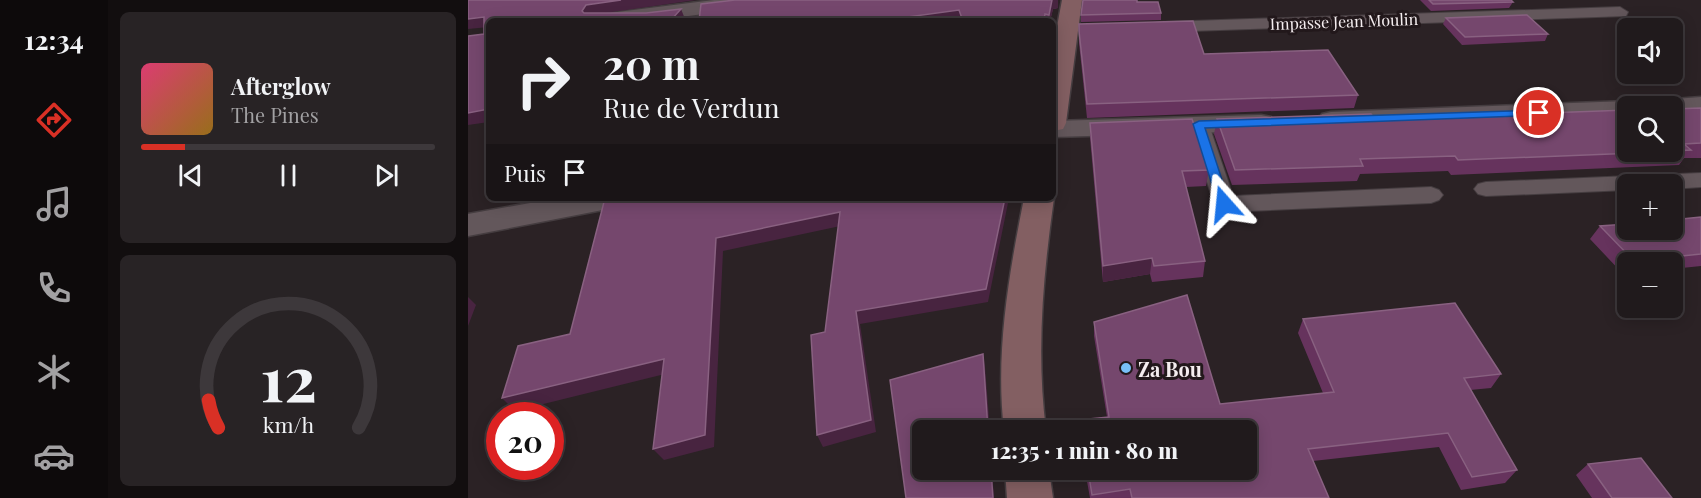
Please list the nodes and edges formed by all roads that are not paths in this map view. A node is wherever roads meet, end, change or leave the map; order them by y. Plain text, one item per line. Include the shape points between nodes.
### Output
1 (763, 0) edge
2 (1072, 0) edge
3 (1620, 12) dead end
4 (624, 18) edge
5 (1138, 28) edge
6 (1056, 109) edge
7 (1617, 109) edge
8 (1199, 124) junction
9 (1056, 129) edge
10 (1701, 180) edge
11 (1486, 189) dead end
12 (1431, 195) dead end
13 (597, 201) edge
14 (1038, 201) edge
15 (468, 225) edge
16 (1024, 420) edge
17 (1028, 480) edge
18 (1030, 498) edge

1 - 4 street
2 - 6 main road via 1074,30
3 - 5 lane, Impasse Jean Moulin
7 - 8 street
8 - 9 street
8 - 12 lane via 1224,204
10 - 11 lane
13 - 15 street
14 - 16 main road via 1024,309 1021,369
17 - 18 main road

